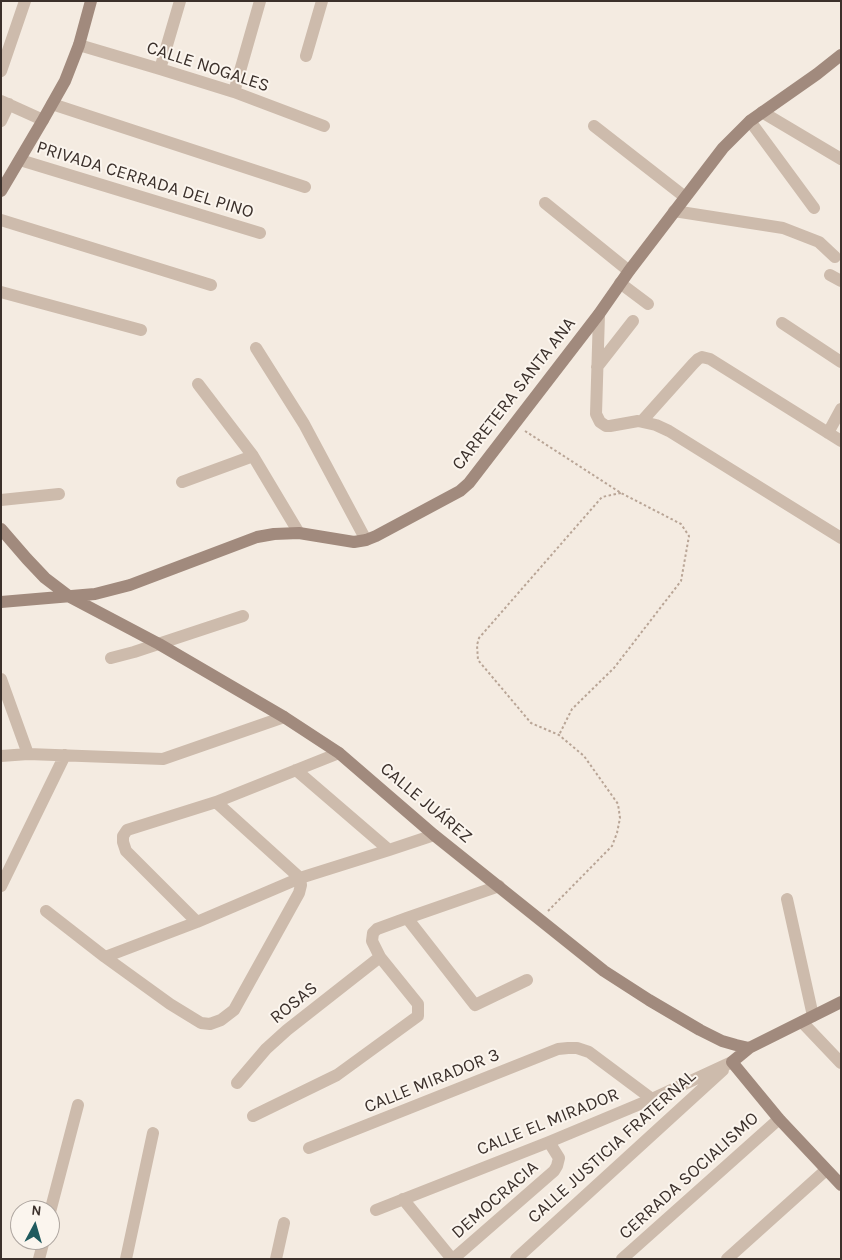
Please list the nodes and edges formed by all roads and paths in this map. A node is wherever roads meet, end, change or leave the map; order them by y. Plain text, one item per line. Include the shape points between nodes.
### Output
1 (25, 1) edge
2 (91, 1) edge
3 (180, 1) edge
4 (260, 1) edge
5 (322, 1) edge
6 (79, 45) junction
7 (841, 55) edge
8 (306, 56) dead end
9 (160, 69) junction
10 (1, 71) edge
11 (234, 92) junction
12 (5, 102) edge
13 (52, 104) junction
14 (762, 112) junction
15 (43, 120) junction
16 (1, 121) edge
17 (750, 121) junction
18 (324, 126) dead end
19 (594, 126) dead end
20 (841, 159) edge
21 (20, 160) junction
22 (305, 187) dead end
23 (1, 191) edge
24 (685, 197) junction
25 (545, 203) dead end
26 (814, 208) dead end
27 (674, 212) junction
28 (1, 220) edge
29 (260, 233) dead end
30 (835, 257) dead end
31 (629, 271) junction
32 (620, 283) junction
33 (211, 285) dead end
34 (1, 292) edge
35 (648, 304) dead end
36 (599, 314) junction
37 (633, 321) dead end
38 (782, 323) dead end
39 (141, 330) dead end
40 (256, 348) dead end
41 (841, 362) edge
42 (598, 367) junction
43 (198, 384) dead end
44 (841, 409) edge
45 (642, 421) junction
46 (514, 424) junction
47 (828, 433) junction
48 (841, 441) edge
49 (253, 456) junction
50 (182, 482) dead end
51 (621, 493) junction
52 (59, 494) dead end
53 (1, 500) edge
54 (1, 529) edge
55 (299, 533) junction
56 (841, 538) edge
57 (366, 540) junction
58 (70, 597) junction
59 (1, 602) edge
60 (243, 616) dead end
61 (159, 644) junction
62 (111, 658) dead end
63 (1, 679) edge
64 (284, 717) junction
65 (558, 735) junction
66 (339, 753) junction
67 (28, 754) junction
68 (65, 755) junction
69 (1, 756) edge
70 (296, 770) junction
71 (216, 802) junction
72 (434, 834) junction
73 (389, 850) junction
74 (300, 878) junction
75 (1, 886) edge
76 (499, 886) junction
77 (787, 899) dead end
78 (46, 911) dead end
79 (407, 918) junction
80 (540, 919) junction
81 (197, 922) junction
82 (105, 957) junction
83 (380, 957) junction
84 (527, 980) dead end
85 (841, 1002) edge
86 (808, 1019) junction
87 (749, 1048) junction
88 (732, 1062) junction
89 (841, 1063) edge
90 (237, 1083) dead end
91 (652, 1099) junction
92 (78, 1105) dead end
93 (253, 1116) dead end
94 (779, 1119) junction
95 (153, 1132) dead end
96 (548, 1142) junction
97 (309, 1148) dead end
98 (826, 1170) junction
99 (841, 1185) edge
100 (403, 1199) junction
101 (53, 1200) edge
102 (376, 1210) dead end
103 (284, 1223) dead end
104 (126, 1259) edge
105 (276, 1259) edge
106 (452, 1259) edge
107 (516, 1259) edge
108 (622, 1259) edge
109 (727, 1259) edge

1 - 10 street
2 - 6 street
3 - 9 street
4 - 11 street
5 - 8 street
6 - 9 street, CALLE NOGALES
6 - 13 street
7 - 14 street, CARRETERA SANTA ANA
9 - 11 street, CALLE NOGALES
11 - 18 street, CALLE NOGALES
12 - 15 street
12 - 16 street
13 - 15 street
13 - 22 street
14 - 17 street, CARRETERA SANTA ANA
14 - 20 street
15 - 21 street
17 - 24 street, CARRETERA SANTA ANA via 723,148
17 - 26 street
19 - 24 street
21 - 23 street
21 - 29 street, PRIVADA CERRADA DEL PINO
24 - 27 street, CARRETERA SANTA ANA
25 - 31 street
27 - 30 street via 783,228 819,242
27 - 31 street, CARRETERA SANTA ANA
28 - 33 street
31 - 32 street, CARRETERA SANTA ANA
32 - 35 street
32 - 36 street, CARRETERA SANTA ANA
34 - 39 street
36 - 42 street
36 - 46 street, CARRETERA SANTA ANA
37 - 42 street
38 - 41 street
40 - 57 street via 304,424
42 - 45 street via 596,414 600,422 610,426
43 - 49 street
44 - 47 street
45 - 47 street via 702,357
45 - 56 street via 669,431
46 - 51 path
46 - 57 street, CARRETERA SANTA ANA via 460,491
47 - 48 street
49 - 50 street
49 - 55 street
51 - 65 path via 681,524 686,530 689,544 681,582 614,668 572,709
51 - 65 path via 602,497 479,638 478,660 531,722
52 - 53 street
54 - 58 street, CALLE JUÁREZ via 45,578
55 - 57 street, CARRETERA SANTA ANA via 354,542
55 - 58 street, CARRETERA SANTA ANA via 257,537 130,585
58 - 59 street, CARRETERA SANTA ANA
58 - 61 street, CALLE JUÁREZ
60 - 61 street
61 - 62 street
61 - 64 street, CALLE JUÁREZ
63 - 67 street
64 - 66 street, CALLE JUÁREZ
64 - 68 street via 163,759
65 - 80 path via 584,756 618,804 620,818 612,846
66 - 70 street
66 - 72 street, CALLE JUÁREZ
67 - 68 street
67 - 69 street
68 - 75 street
70 - 71 street
70 - 73 street
71 - 74 street
71 - 81 street via 127,830 123,836 126,851
72 - 73 street
72 - 76 street, CALLE JUÁREZ
73 - 74 street
74 - 81 street
74 - 82 street via 299,893 234,1010 221,1020 200,1023
76 - 79 street
76 - 80 street, CALLE JUÁREZ
77 - 86 street
78 - 82 street
79 - 83 street via 373,933 372,941
79 - 84 street via 475,1005
80 - 87 street, CALLE JUÁREZ via 604,971 650,1000 722,1041
81 - 82 street
83 - 90 street, ROSAS via 287,1030
83 - 93 street via 418,1004 418,1016 338,1075
85 - 86 street
86 - 87 street
86 - 89 street
87 - 88 street
88 - 91 street, CALLE EL MIRADOR
88 - 94 street
88 - 107 street, CALLE JUSTICIA FRATERNAL
91 - 96 street, CALLE EL MIRADOR
91 - 97 street, CALLE MIRADOR 3 via 589,1052 578,1048 558,1049
92 - 101 street
94 - 98 street
94 - 108 street, CERRADA SOCIALISMO
95 - 104 street
96 - 100 street, CALLE EL MIRADOR
96 - 106 street, DEMOCRACIA via 559,1158 554,1171
98 - 99 street
98 - 109 street
100 - 102 street, CALLE EL MIRADOR
100 - 106 street
103 - 105 street

